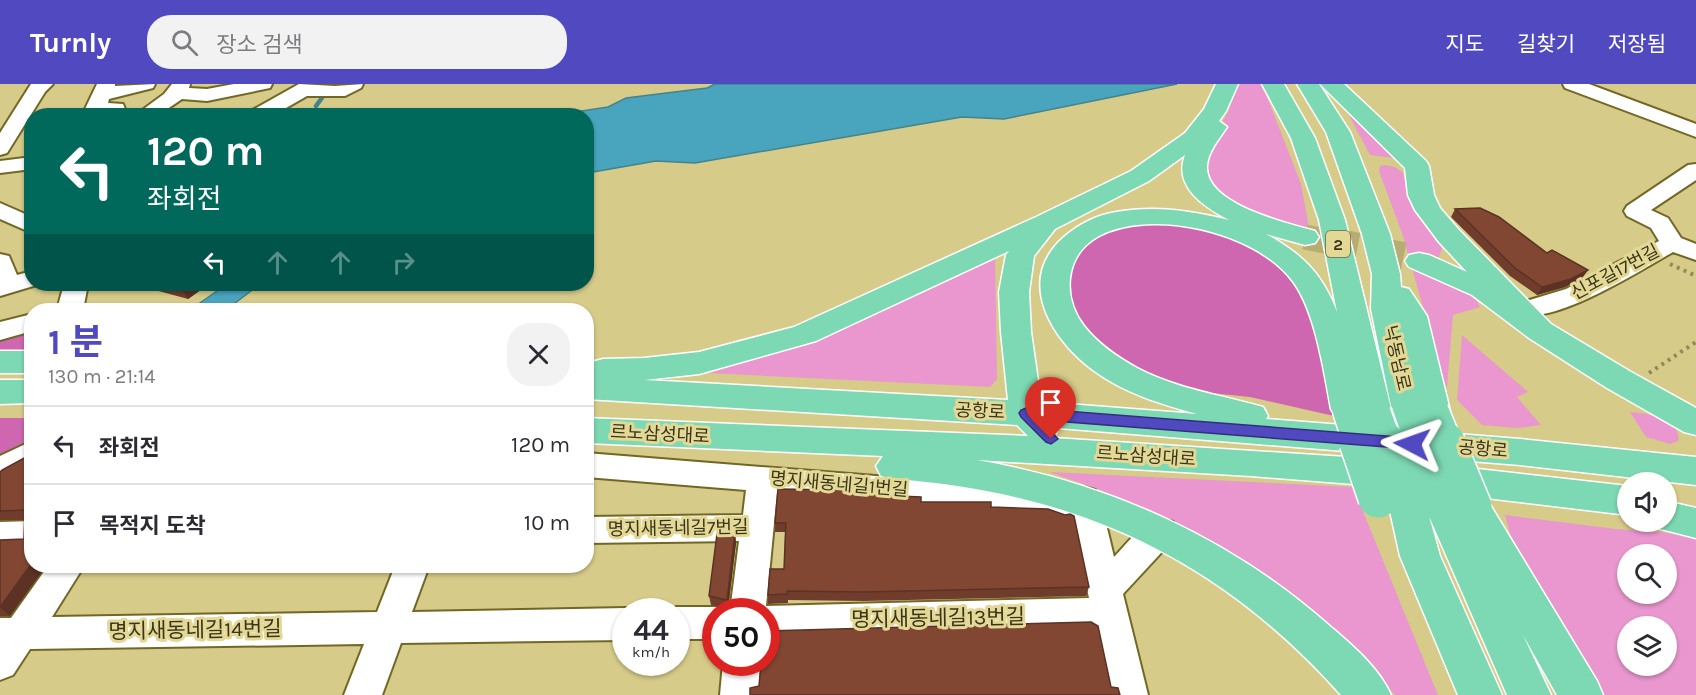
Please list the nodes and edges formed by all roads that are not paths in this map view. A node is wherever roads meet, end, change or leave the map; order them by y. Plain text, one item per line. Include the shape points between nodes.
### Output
1 (44, 84) edge
2 (146, 84) edge
3 (263, 84) edge
4 (1227, 84) edge
5 (1273, 84) edge
6 (1308, 84) edge
7 (1331, 84) edge
8 (1572, 84) edge
9 (302, 86) edge
10 (179, 88) edge
11 (346, 88) edge
12 (103, 89) edge
13 (26, 108) edge
14 (95, 108) edge
15 (154, 108) edge
16 (263, 108) edge
17 (268, 108) edge
18 (24, 110) edge
19 (1215, 111) junction
20 (1696, 130) edge
21 (0, 149) edge
22 (24, 164) edge
23 (0, 167) edge
24 (1696, 171) edge
25 (1420, 185) junction
26 (1, 208) edge
27 (24, 221) edge
28 (1046, 223) junction
29 (1438, 223) junction
30 (1376, 234) junction
31 (1305, 237) tunnel mouth
32 (1672, 243) junction
33 (1696, 254) edge
34 (0, 261) edge
35 (13, 284) edge
36 (1536, 320) junction
37 (24, 324) edge
38 (0, 331) edge
39 (0, 362) edge
40 (24, 362) edge
41 (594, 370) edge
42 (1630, 379) junction
43 (594, 388) edge
44 (24, 391) edge
45 (0, 392) edge
46 (1696, 405) edge
47 (1391, 410) junction
48 (1026, 413) junction
49 (1696, 423) edge
50 (594, 430) edge
51 (632, 432) junction
52 (1303, 435) junction
53 (1064, 451) junction
54 (1608, 461) junction
55 (594, 466) edge
56 (1696, 471) edge
57 (763, 478) junction
58 (1425, 502) junction
59 (1617, 502) edge
60 (1677, 506) edge
61 (1696, 508) edge
62 (1086, 509) junction
63 (1677, 519) edge
64 (1696, 523) edge
65 (757, 528) junction
66 (594, 530) edge
67 (1161, 531) junction
68 (24, 534) edge
69 (0, 535) edge
70 (61, 573) edge
71 (409, 573) edge
72 (750, 598) edge
73 (1108, 602) junction
74 (780, 621) edge
75 (612, 624) edge
76 (389, 627) junction
77 (10, 633) edge
78 (0, 663) edge
79 (741, 676) edge
80 (363, 695) edge
81 (739, 695) edge
82 (1129, 695) edge
83 (1369, 695) edge
84 (1480, 695) edge
85 (1529, 695) edge
86 (1581, 695) edge

1 - 13 street
2 - 12 street
3 - 10 street via 207,95
4 - 19 main road
5 - 47 main road, 낙동남로 / 2 via 1303,138
6 - 30 main road, 2 via 1338,132
7 - 25 main road via 1417,166
8 - 20 street
9 - 11 street
9 - 16 street
9 - 17 street
10 - 15 street
12 - 14 street
18 - 21 street
19 - 28 main road via 1193,138 1161,163
19 - 31 main road via 1216,126 1194,166 1197,182 1219,203 1242,216
22 - 23 street
24 - 32 street via 1635,211 1660,223
25 - 29 main road via 1424,202
25 - 30 main road via 1402,165 1388,160 1375,161 1368,167 1386,220
26 - 27 street
28 - 41 main road via 795,337 699,363
28 - 48 main road via 1020,255 1014,292
29 - 36 main road
29 - 36 main road via 1446,256 1419,261 1482,289
30 - 47 main road, 2 via 1386,274 1412,316
32 - 33 street, 신포길17번길
32 - 36 street, 신포길17번길
34 - 35 street
36 - 42 main road
37 - 38 street
39 - 40 main road
42 - 46 main road
42 - 49 main road
42 - 54 main road via 1682,426 1689,446 1681,452
43 - 48 main road, 공항로
44 - 45 main road
47 - 52 main road via 1324,319 1302,273 1284,255 1265,244 1220,225 1169,217 1118,220 1070,245 1060,259 1053,281 1055,298 1080,341 1103,363 1171,395
47 - 58 main road, bridge
47 - 58 main road, 낙동남로 / 2, bridge
48 - 52 main road, 공항로
48 - 53 main road
50 - 51 main road, 르노삼성대로
51 - 53 main road, 르노삼성대로
51 - 62 main road via 696,454 989,476
52 - 54 main road, 공항로
53 - 59 main road, 르노삼성대로 via 1408,475
54 - 56 main road, 공항로
55 - 57 street, 명지새동네길1번길
57 - 62 street, 명지새동네길1번길 via 1039,501
57 - 65 street, 명지새동네길7번길
58 - 84 main road, 낙동남로 / 2 via 1420,556
58 - 85 main road, 낙동남로 / 2
58 - 86 main road via 1502,562
60 - 61 main road
62 - 67 main road
62 - 73 street
63 - 64 main road
65 - 66 street, 명지새동네길7번길
65 - 72 street
67 - 73 street
67 - 83 main road via 1258,589 1343,664
68 - 69 street
70 - 77 street
71 - 76 street
73 - 74 street, 명지새동네길13번길
73 - 82 street
75 - 76 street
76 - 77 street, 명지새동네길14번길
76 - 80 street
77 - 78 street
79 - 81 street

